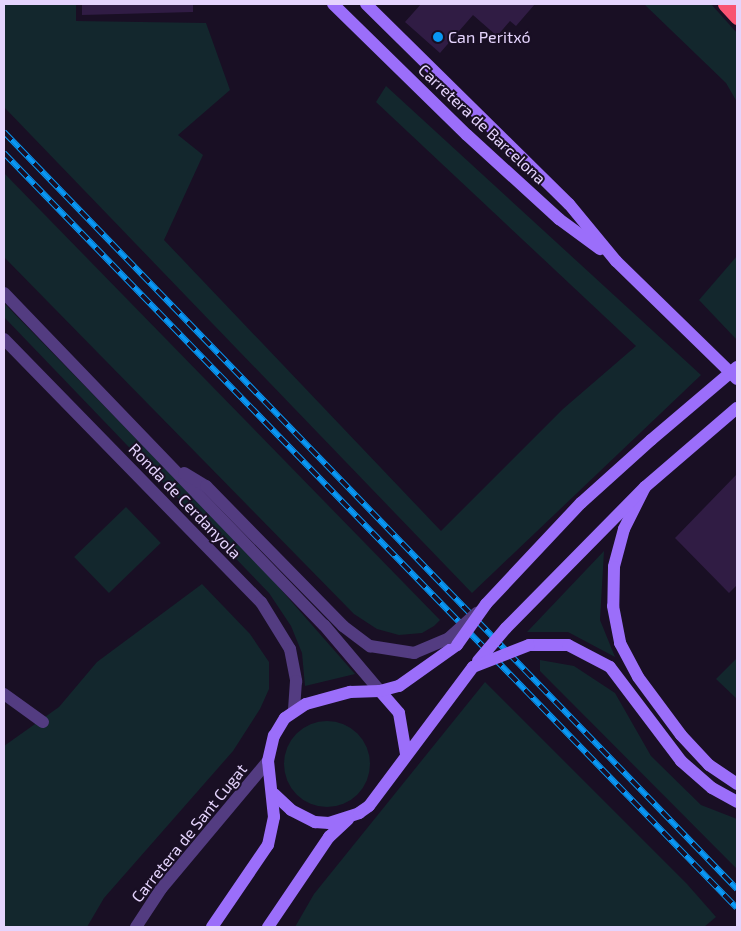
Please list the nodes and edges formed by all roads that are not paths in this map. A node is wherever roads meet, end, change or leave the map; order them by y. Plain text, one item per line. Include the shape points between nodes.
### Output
1 (333, 4) edge
2 (340, 4) edge
3 (366, 4) edge
4 (726, 4) edge
5 (737, 17) edge
6 (348, 18) junction
7 (616, 262) junction
8 (4, 293) edge
9 (4, 340) edge
10 (737, 367) edge
11 (737, 379) edge
12 (737, 408) edge
13 (171, 466) junction
14 (645, 487) junction
15 (453, 641) junction
16 (473, 667) junction
17 (380, 691) junction
18 (4, 694) edge
19 (294, 709) junction
20 (43, 722) dead end
21 (406, 754) junction
22 (268, 761) junction
23 (737, 784) edge
24 (274, 794) junction
25 (737, 802) edge
26 (348, 819) junction
27 (136, 927) edge
28 (212, 927) edge
29 (268, 927) edge

1 - 6 main road, Carretera de Barcelona
2 - 6 main road
3 - 7 main road, Carretera de Barcelona via 569,204
4 - 5 highway
6 - 7 main road, Carretera de Barcelona via 474,142 559,218
7 - 11 main road, Carretera de Barcelona
8 - 13 street, Ronda de Cerdanyola
9 - 19 street, Ronda de Cerdanyola via 261,602 290,649 296,681
10 - 15 main road, bridge via 582,503
12 - 14 main road
13 - 15 street, Ronda de Cerdanyola via 206,486 343,626 370,646 414,653
13 - 17 street, Ronda de Cerdanyola via 324,625
14 - 16 main road, bridge via 506,628
14 - 23 main road via 624,528 614,567 613,606 620,643 638,677 681,735 709,764
15 - 17 main road via 413,679
16 - 21 main road
16 - 25 main road, bridge via 529,645 568,645 610,667 681,761 712,788
17 - 19 main road via 350,692
17 - 21 main road via 399,713
18 - 20 street
19 - 22 main road via 274,736
21 - 26 main road via 369,806
22 - 24 main road
22 - 27 street, Carretera de Sant Cugat via 161,889
24 - 26 main road via 291,810 315,822
24 - 28 main road via 268,845
26 - 29 main road via 329,837

